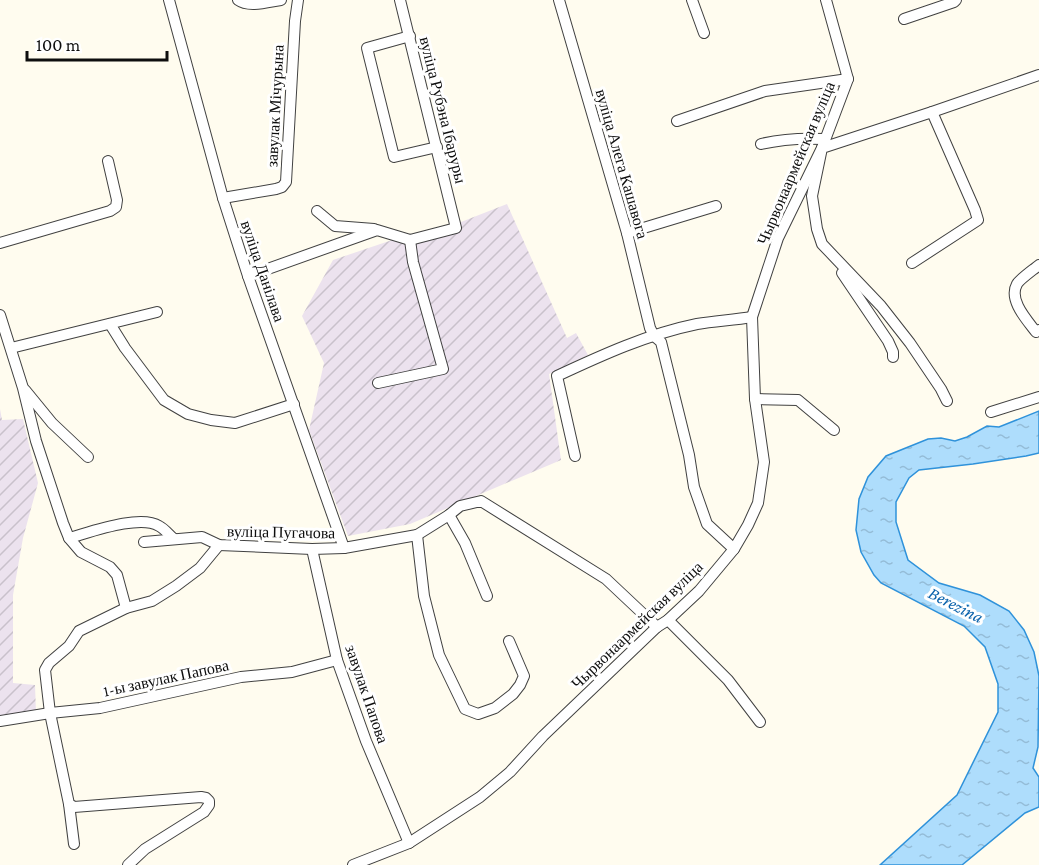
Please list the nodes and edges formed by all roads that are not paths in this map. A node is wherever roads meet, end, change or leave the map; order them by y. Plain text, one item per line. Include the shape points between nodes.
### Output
1 (169, 0) edge
2 (238, 0) edge
3 (281, 0) edge
4 (298, 0) edge
5 (400, 0) edge
6 (559, 0) edge
7 (692, 0) edge
8 (826, 0) edge
9 (956, 0) edge
10 (904, 19) dead end
11 (704, 33) dead end
12 (410, 36) junction
13 (1039, 75) edge
14 (848, 79) junction
15 (932, 112) junction
16 (677, 121) dead end
17 (823, 143) junction
18 (761, 144) dead end
19 (437, 147) junction
20 (108, 161) dead end
21 (223, 198) junction
22 (716, 206) dead end
23 (317, 211) dead end
24 (377, 230) junction
25 (627, 233) junction
26 (410, 240) junction
27 (0, 243) edge
28 (822, 244) junction
29 (912, 263) dead end
30 (1039, 265) edge
31 (249, 276) junction
32 (157, 312) dead end
33 (0, 315) edge
34 (752, 317) junction
35 (110, 324) junction
36 (1037, 331) edge
37 (654, 336) junction
38 (11, 348) junction
39 (893, 357) dead end
40 (378, 383) dead end
41 (23, 388) junction
42 (1039, 397) edge
43 (755, 399) junction
44 (947, 401) dead end
45 (294, 404) junction
46 (992, 412) dead end
47 (834, 430) dead end
48 (575, 456) dead end
49 (88, 457) dead end
50 (449, 515) junction
51 (417, 535) junction
52 (69, 538) junction
53 (174, 539) junction
54 (144, 542) dead end
55 (219, 545) junction
56 (344, 548) junction
57 (312, 549) junction
58 (734, 549) junction
59 (487, 596) dead end
60 (126, 608) junction
61 (668, 620) junction
62 (657, 627) junction
63 (509, 641) dead end
64 (337, 660) junction
65 (51, 714) junction
66 (0, 721) edge
67 (760, 722) dead end
68 (69, 804) junction
69 (408, 843) junction
70 (74, 844) dead end
71 (128, 865) edge
72 (353, 865) edge

1 - 21 street, вуліца Данілава
2 - 3 street via 252,4
4 - 21 street, завулак Мічурына via 286,182 276,189
5 - 12 street, вуліца Рубэна Ібаруры
6 - 25 street, вуліца Алега Кашавога
7 - 11 street
8 - 14 street, Чырвонаармейская вуліца
9 - 10 street
12 - 19 street, вуліца Рубэна Ібаруры
12 - 19 street via 367,48 394,157
13 - 15 street
14 - 16 street via 765,92
14 - 17 street, Чырвонаармейская вуліца
15 - 17 street
15 - 29 street via 978,220
17 - 18 street via 802,138
17 - 28 street via 812,195
17 - 34 street, Чырвонаармейская вуліца via 778,238
19 - 26 street, вуліца Рубэна Ібаруры via 456,228
20 - 27 street via 117,200 110,212
21 - 31 street, вуліца Данілава
22 - 25 street
23 - 24 street via 335,226
24 - 26 street
24 - 31 street
25 - 37 street, вуліца Алега Кашавога
26 - 40 street via 412,262 443,369
28 - 39 street via 888,340
28 - 44 street via 881,306
30 - 36 street via 1017,283 1015,293 1016,301
31 - 45 street, вуліца Данілава
32 - 35 street
33 - 38 street
34 - 37 street via 697,324
34 - 43 street, Чырвонаармейская вуліца
35 - 38 street
35 - 45 street via 164,400 188,414 235,423
37 - 48 street via 557,376
37 - 58 street, вуліца Алега Кашавога via 661,342 694,487 707,524
38 - 41 street
41 - 49 street
41 - 52 street via 36,441
42 - 46 street
43 - 47 street via 798,400
43 - 58 street, Чырвонаармейская вуліца via 764,462 758,503
45 - 56 street, вуліца Данілава
50 - 51 street, вуліца Пугачова
50 - 59 street
50 - 62 street, вуліца Пугачова via 460,506 481,501 606,579
51 - 56 street, вуліца Пугачова
51 - 63 street via 424,596 440,655 465,709 478,714 495,708 520,686 524,676
52 - 53 street via 146,521 159,525
52 - 60 street via 81,552 117,575
53 - 54 street
53 - 55 street via 202,537
55 - 57 street, вуліца Пугачова
55 - 60 street, вуліца Пугачова via 200,568 176,586 152,601
56 - 57 street, вуліца Пугачова
57 - 64 street, завулак Папова
58 - 61 street, Чырвонаармейская вуліца
60 - 65 street, вуліца Пугачова via 79,631 49,663 45,670
61 - 62 street, Чырвонаармейская вуліца
61 - 67 street via 728,680
62 - 69 street, Чырвонаармейская вуліца via 510,772 480,797
64 - 65 street, 1-ы завулак Папова via 292,672
64 - 69 street, завулак Папова
65 - 66 street, 1-ы завулак Папова
65 - 68 street, вуліца Пугачова
68 - 70 street, вуліца Пугачова
68 - 71 street via 74,807 206,798 209,805 204,812 145,849
69 - 72 street, Чырвонаармейская вуліца

